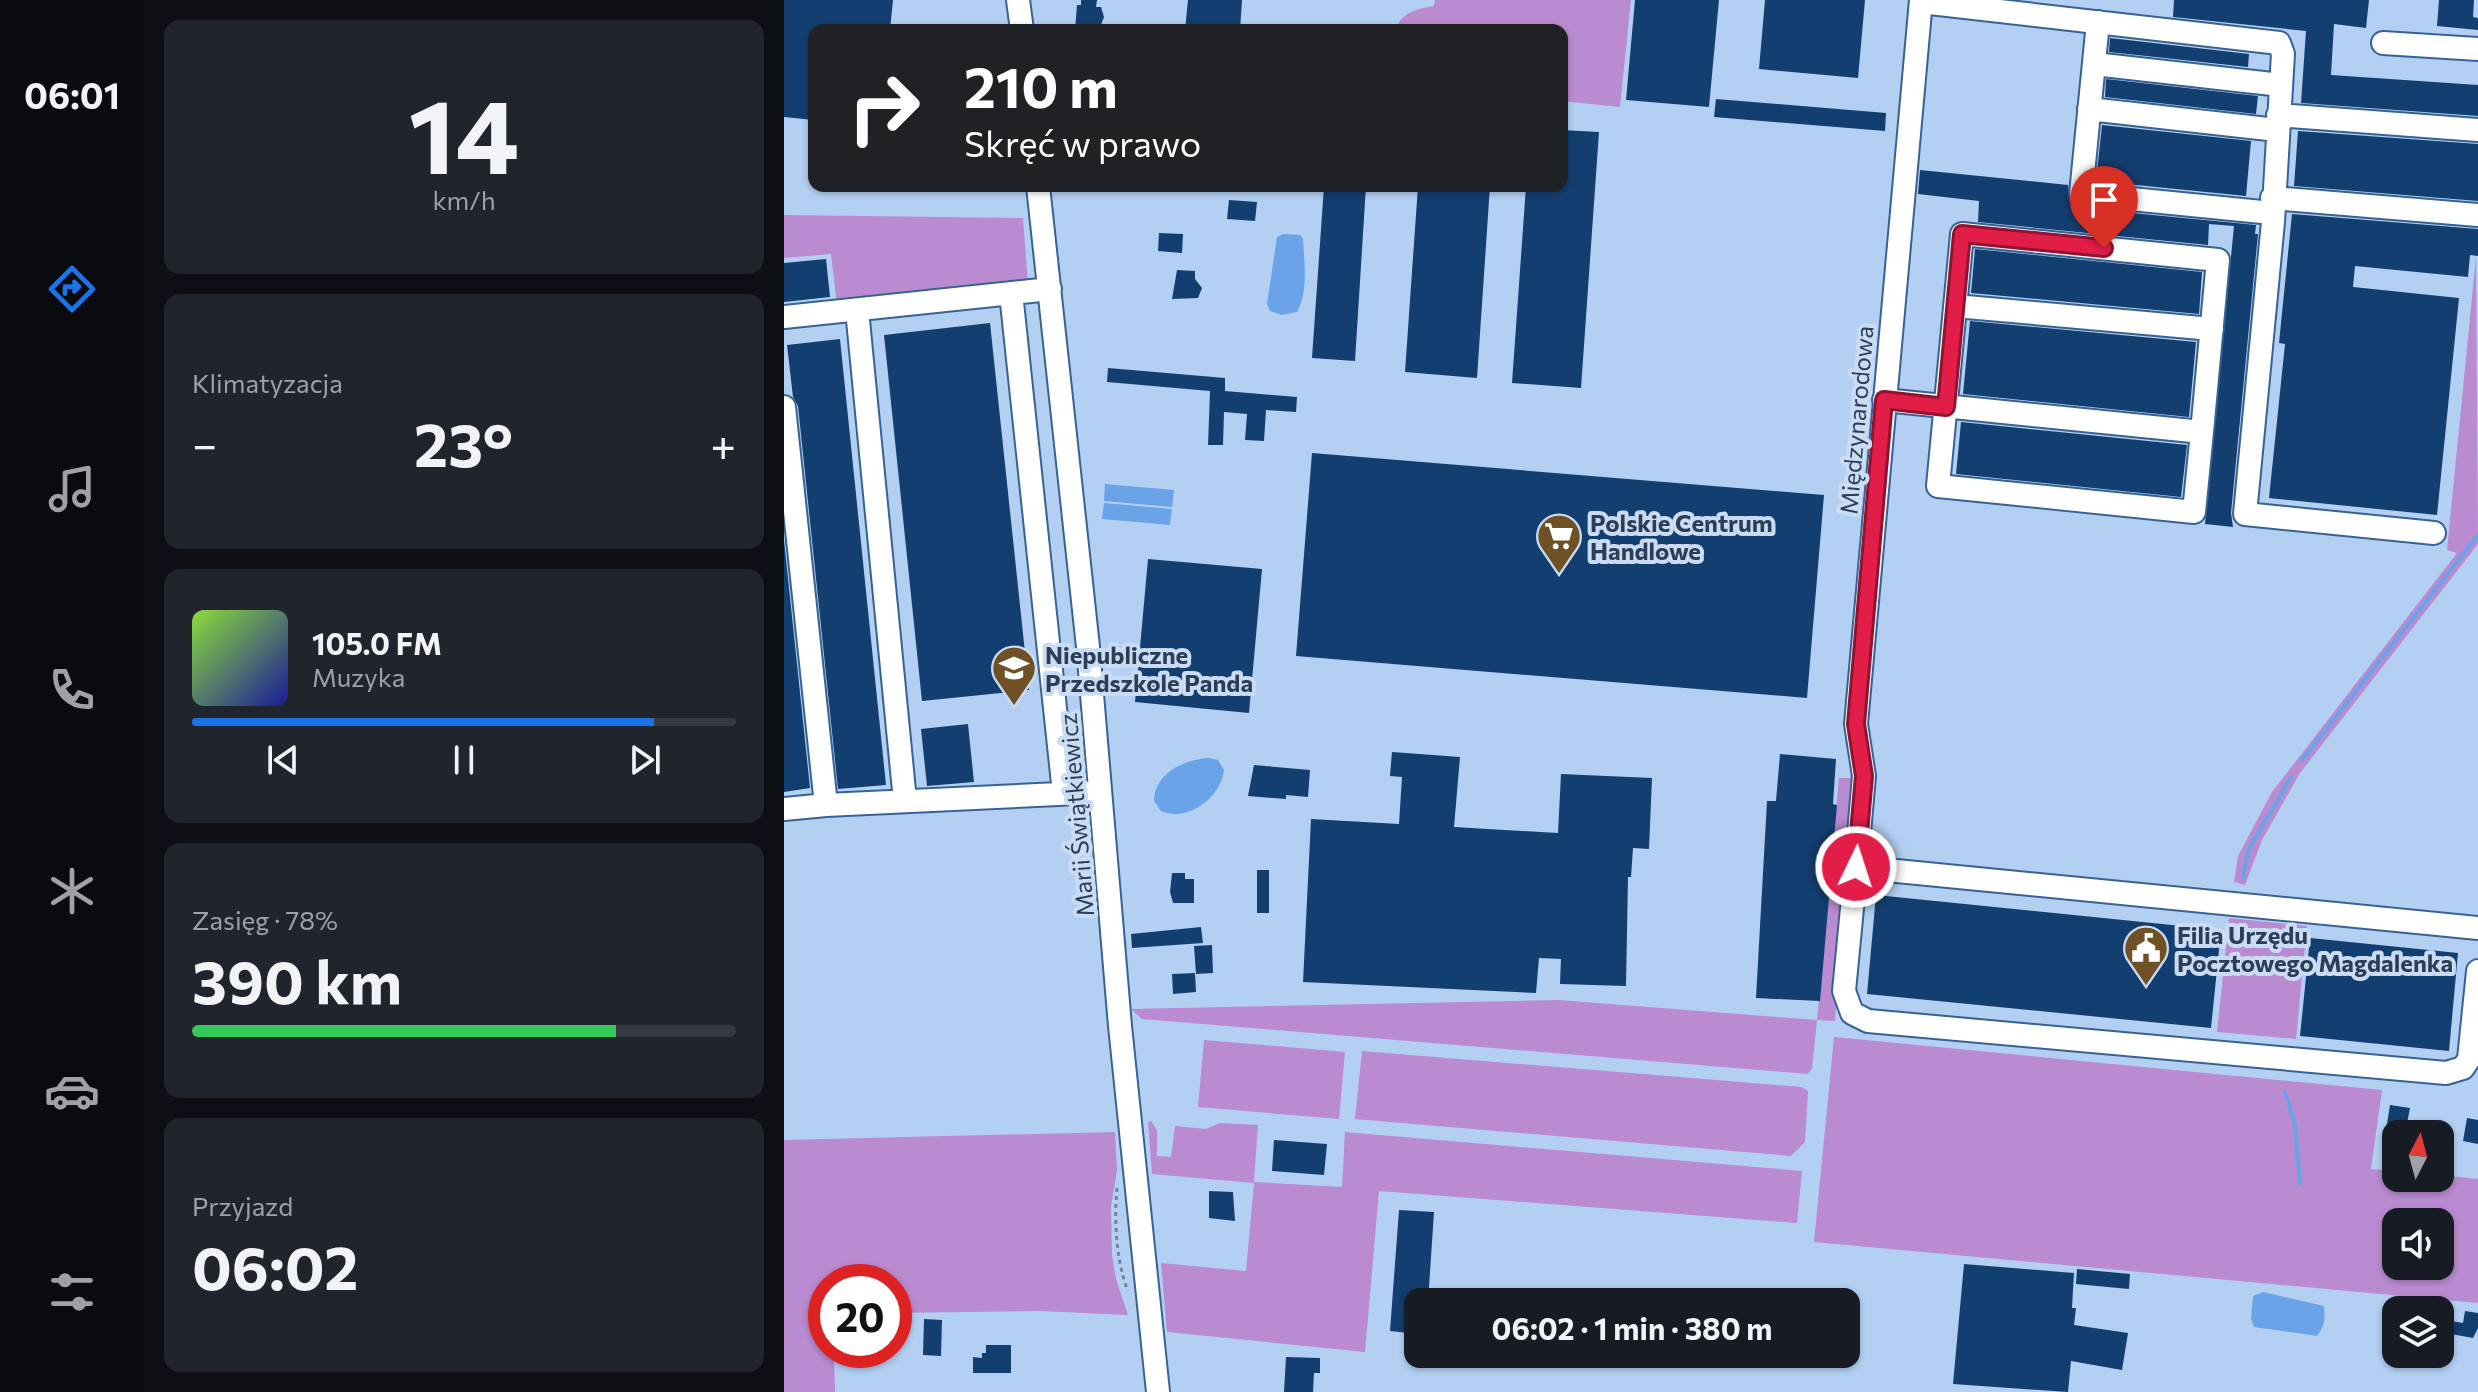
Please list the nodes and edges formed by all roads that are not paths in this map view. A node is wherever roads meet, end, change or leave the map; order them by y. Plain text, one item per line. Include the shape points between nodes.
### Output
1 (1018, 0) edge
2 (1921, 1) edge
3 (2098, 22) junction
4 (1021, 24) edge
5 (2383, 43) dead end
6 (2478, 49) edge
7 (2094, 64) junction
8 (2281, 85) junction
9 (2089, 109) junction
10 (2278, 122) junction
11 (2478, 130) edge
12 (1039, 192) edge
13 (2272, 206) junction
14 (2478, 215) edge
15 (1050, 289) junction
16 (1011, 293) junction
17 (1955, 306) junction
18 (857, 310) junction
19 (784, 317) edge
20 (2212, 329) junction
21 (1884, 400) junction
22 (784, 407) edge
23 (1946, 407) junction
24 (2202, 432) junction
25 (2434, 533) dead end
26 (792, 566) edge
27 (1100, 792) junction
28 (1064, 793) junction
29 (905, 801) junction
30 (826, 805) junction
31 (784, 809) edge
32 (1857, 856) junction
33 (2478, 928) edge
34 (2478, 971) edge
35 (1158, 1392) edge

1 - 4 street
2 - 3 street
2 - 21 street, Międzynarodowa
3 - 7 street
3 - 8 street via 2279,43
5 - 6 street
7 - 8 street
7 - 9 street
8 - 10 street
9 - 10 street
9 - 13 street via 2081,194
10 - 11 street
10 - 13 street
12 - 15 street, Marii Świątkiewicz
13 - 14 street
13 - 25 street via 2245,514
15 - 16 street
15 - 27 street, Marii Świątkiewicz
16 - 18 street
16 - 28 street
17 - 20 street
17 - 20 street via 1962,234 2218,260
17 - 23 street
18 - 19 street
18 - 29 street
20 - 24 street
21 - 23 street
21 - 32 street, Międzynarodowa via 1856,724 1864,776
22 - 26 street
23 - 24 street
23 - 24 street via 1938,486 2194,512
26 - 30 street
27 - 28 street
27 - 35 street, Marii Świątkiewicz
28 - 29 street
29 - 30 street
30 - 31 street
32 - 33 street
32 - 34 street, Międzynarodowa via 1844,991 1852,1013 1868,1021 2446,1073 2463,1068 2469,1059

